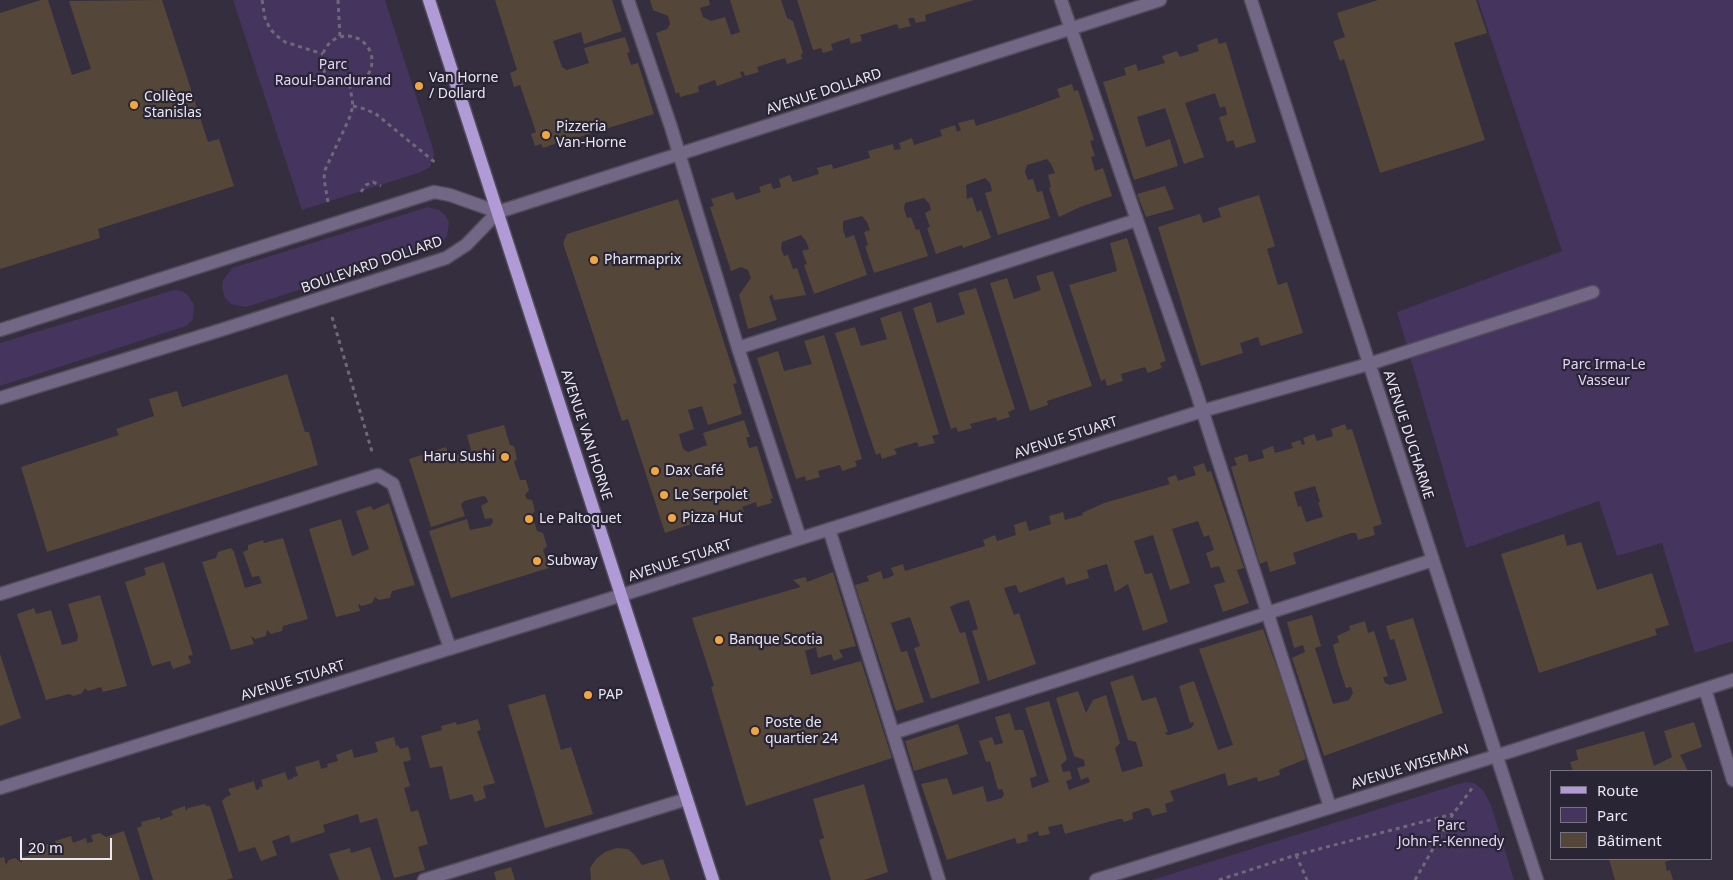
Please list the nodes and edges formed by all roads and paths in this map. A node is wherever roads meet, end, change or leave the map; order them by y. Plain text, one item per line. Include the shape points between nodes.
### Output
1 (262, 0) edge
2 (338, 0) edge
3 (429, 0) edge
4 (628, 0) edge
5 (1060, 0) edge
6 (1160, 0) edge
7 (1252, 0) edge
8 (1070, 29) junction
9 (340, 37) junction
10 (323, 54) junction
11 (350, 86) junction
12 (353, 106) junction
13 (680, 154) junction
14 (437, 164) dead end
15 (383, 189) dead end
16 (360, 195) dead end
17 (330, 205) dead end
18 (498, 212) junction
19 (1137, 220) junction
20 (1592, 292) dead end
21 (332, 316) dead end
22 (0, 330) edge
23 (738, 348) junction
24 (1369, 364) junction
25 (0, 398) edge
26 (1202, 411) junction
27 (378, 475) junction
28 (830, 529) junction
29 (800, 538) junction
30 (1433, 560) junction
31 (0, 594) edge
32 (621, 595) junction
33 (1268, 613) junction
34 (450, 648) junction
35 (1733, 680) edge
36 (1705, 689) junction
37 (893, 733) junction
38 (1496, 756) junction
39 (1733, 780) edge
40 (1478, 781) dead end
41 (0, 788) edge
42 (687, 798) junction
43 (1330, 807) junction
44 (1453, 814) junction
45 (1296, 855) junction
46 (424, 880) edge
47 (713, 880) edge
48 (939, 880) edge
49 (1096, 880) edge
50 (1219, 880) edge
51 (1307, 880) edge
52 (1415, 880) edge
53 (1537, 880) edge

1 - 10 path via 265,18 277,36 284,42
2 - 9 path
3 - 18 main road, AVENUE VAN HORNE
4 - 13 street
5 - 8 street
6 - 8 street, AVENUE DOLLARD
7 - 24 street, AVENUE DUCHARME
8 - 13 street, AVENUE DOLLARD
8 - 19 street
9 - 10 path via 329,43
9 - 11 path via 361,41 371,56 366,77
10 - 11 path via 326,76 337,84
11 - 12 path
12 - 14 path via 376,114
12 - 17 path via 325,170 325,189
13 - 18 street, AVENUE DOLLARD
13 - 23 street
15 - 16 path via 373,182 366,185
18 - 22 street via 434,192
18 - 25 street, BOULEVARD DOLLARD via 466,245 446,258
18 - 32 main road, AVENUE VAN HORNE
19 - 23 street
19 - 26 street
20 - 24 street, AVENUE STUART
21 - 27 path
23 - 29 street
24 - 26 street, AVENUE STUART
24 - 30 street, AVENUE DUCHARME
26 - 28 street, AVENUE STUART
26 - 33 street
27 - 31 street
27 - 34 street via 393,484
28 - 29 street, AVENUE STUART
28 - 37 street
29 - 32 street, AVENUE STUART
30 - 33 street
30 - 38 street, AVENUE DUCHARME
32 - 34 street, AVENUE STUART
32 - 42 main road, AVENUE VAN HORNE
33 - 37 street
33 - 43 street
34 - 41 street, AVENUE STUART
35 - 36 street, AVENUE WISEMAN
36 - 38 street, AVENUE WISEMAN
36 - 39 street
37 - 48 street
38 - 43 street, AVENUE WISEMAN
38 - 53 street, AVENUE DUCHARME
40 - 44 path
42 - 46 street
42 - 47 main road, AVENUE VAN HORNE
43 - 49 street, AVENUE WISEMAN
44 - 45 path
44 - 52 path
45 - 50 path
45 - 51 path

